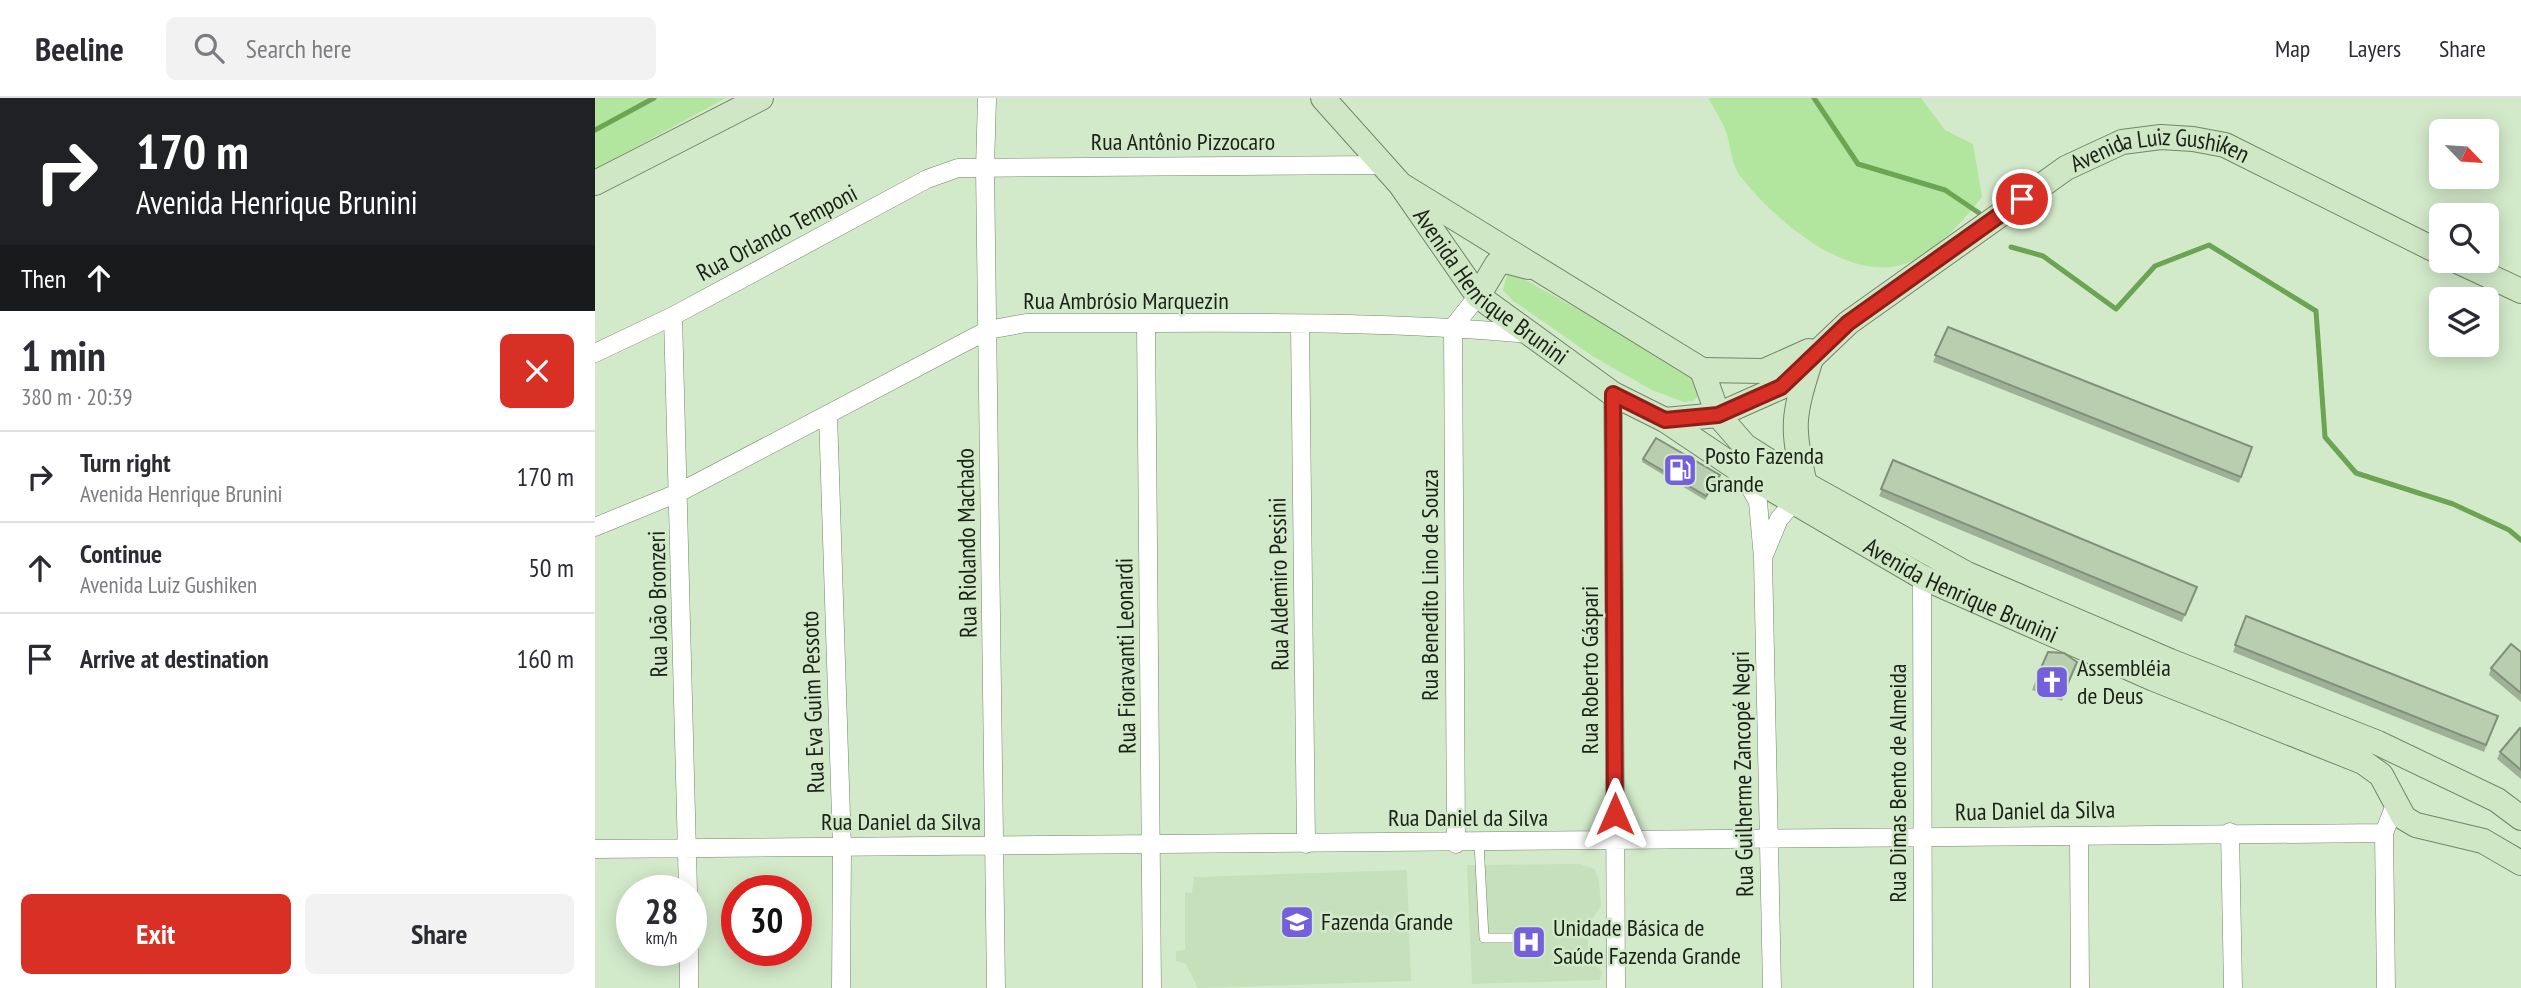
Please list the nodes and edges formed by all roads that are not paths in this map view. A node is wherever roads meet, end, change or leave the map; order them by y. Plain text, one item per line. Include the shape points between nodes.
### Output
1 (761, 98) edge
2 (987, 98) edge
3 (1323, 98) edge
4 (1382, 164) junction
5 (985, 168) junction
6 (595, 183) edge
7 (1400, 184) junction
8 (2429, 247) edge
9 (1543, 271) junction
10 (2483, 273) edge
11 (2521, 291) edge
12 (1478, 296) junction
13 (673, 316) junction
14 (1146, 324) junction
15 (1300, 325) junction
16 (1453, 327) junction
17 (988, 330) junction
18 (1528, 334) junction
19 (1820, 350) junction
20 (595, 353) edge
21 (1702, 370) junction
22 (1613, 394) junction
23 (828, 414) junction
24 (1718, 415) junction
25 (1665, 420) junction
26 (1741, 471) junction
27 (680, 492) junction
28 (1800, 493) junction
29 (595, 527) edge
30 (1763, 558) junction
31 (1922, 578) junction
32 (2440, 772) junction
33 (2395, 805) junction
34 (2521, 818) edge
35 (2230, 832) junction
36 (2384, 833) junction
37 (2079, 836) junction
38 (1922, 837) junction
39 (1770, 840) junction
40 (1615, 842) junction
41 (1479, 843) junction
42 (1152, 844) junction
43 (1306, 844) junction
44 (1456, 844) junction
45 (996, 846) junction
46 (842, 847) junction
47 (688, 848) junction
48 (595, 849) edge
49 (2521, 863) edge
50 (688, 875) edge
51 (1519, 938) dead end
52 (688, 966) edge
53 (689, 988) edge
54 (841, 988) edge
55 (996, 988) edge
56 (1152, 988) edge
57 (1616, 988) edge
58 (1772, 988) edge
59 (1923, 988) edge
60 (2080, 988) edge
61 (2233, 988) edge
62 (2386, 988) edge

1 - 6 main road
2 - 5 street, Rua Riolando Machado
3 - 4 main road, Avenida Henrique Brunini
4 - 5 street, Rua Antônio Pizzocaro
4 - 7 main road, Avenida Henrique Brunini
5 - 13 street, Rua Orlando Temponi via 958,168 927,179
5 - 17 street, Rua Riolando Machado
7 - 9 main road, Avenida Henrique Brunini
7 - 12 main road, Avenida Henrique Brunini
8 - 19 main road, Avenida Luiz Gushiken via 2225,145 2161,137 2122,142 2066,168 1848,323
9 - 12 main road via 1501,262 1490,271
9 - 21 main road, Avenida Henrique Brunini
10 - 11 main road
12 - 16 street
12 - 18 main road, Avenida Henrique Brunini
13 - 20 street, Rua Orlando Temponi
13 - 27 street, Rua João Bronzeri
14 - 15 street, Rua Ambrósio Marquezin
14 - 17 street, Rua Ambrósio Marquezin via 1026,323
14 - 42 street, Rua Fioravanti Leonardi
15 - 16 street, Rua Ambrósio Marquezin
15 - 43 street, Rua Aldemiro Pessini
16 - 18 street, Rua Ambrósio Marquezin
16 - 44 street, Rua Benedito Lino de Souza
17 - 23 street, Rua Ambrósio Marquezin
17 - 45 street, Rua Riolando Machado
18 - 22 main road, Avenida Henrique Brunini
19 - 21 main road, Avenida Luiz Gushiken via 1764,371
19 - 24 main road, Avenida Luiz Gushiken via 1781,387
19 - 28 main road via 1795,410
21 - 24 main road
22 - 25 main road, Avenida Henrique Brunini
22 - 40 street, Rua Roberto Gáspari
23 - 27 street, Rua Ambrósio Marquezin
23 - 46 street, Rua Eva Guim Pessoto
24 - 25 main road
24 - 28 main road, Avenida Henrique Brunini via 1745,446
25 - 26 main road, Avenida Henrique Brunini
26 - 28 main road, Avenida Henrique Brunini
26 - 30 street, Rua Guilherme Zancopé Negri via 1758,502
27 - 29 street, Rua Ambrósio Marquezin
27 - 47 street, Rua João Bronzeri
28 - 30 street, Rua Guilherme Zancopé Negri via 1779,519
28 - 31 main road, Avenida Henrique Brunini
28 - 32 main road, Avenida Henrique Brunini via 1967,574
30 - 39 street, Rua Guilherme Zancopé Negri
31 - 33 main road, Avenida Henrique Brunini via 2154,679 2363,762 2381,775
31 - 38 street, Rua Dimas Bento de Almeida
32 - 33 main road via 2408,777
32 - 34 main road, Avenida Henrique Brunini via 2497,800
33 - 36 street
33 - 49 main road, Avenida Henrique Brunini via 2416,825 2483,841
35 - 36 street, Rua Daniel da Silva
35 - 37 street, Rua Daniel da Silva
35 - 61 street
36 - 62 street
37 - 38 street, Rua Daniel da Silva
37 - 60 street
38 - 39 street, Rua Daniel da Silva
38 - 59 street, Rua Dimas Bento de Almeida
39 - 40 street, Rua Daniel da Silva
39 - 58 street, Rua Guilherme Zancopé Negri
40 - 41 street, Rua Daniel da Silva
40 - 57 street, Rua Roberto Gáspari
41 - 44 street, Rua Daniel da Silva
41 - 51 lane via 1483,939
42 - 43 street, Rua Daniel da Silva
42 - 45 street, Rua Daniel da Silva
42 - 56 street, Rua Fioravanti Leonardi
43 - 44 street, Rua Daniel da Silva
45 - 46 street, Rua Daniel da Silva
45 - 55 street, Rua Riolando Machado
46 - 47 street, Rua Daniel da Silva
46 - 54 street, Rua Eva Guim Pessoto
47 - 48 street, Rua Daniel da Silva
47 - 50 street, Rua João Bronzeri
52 - 53 street

